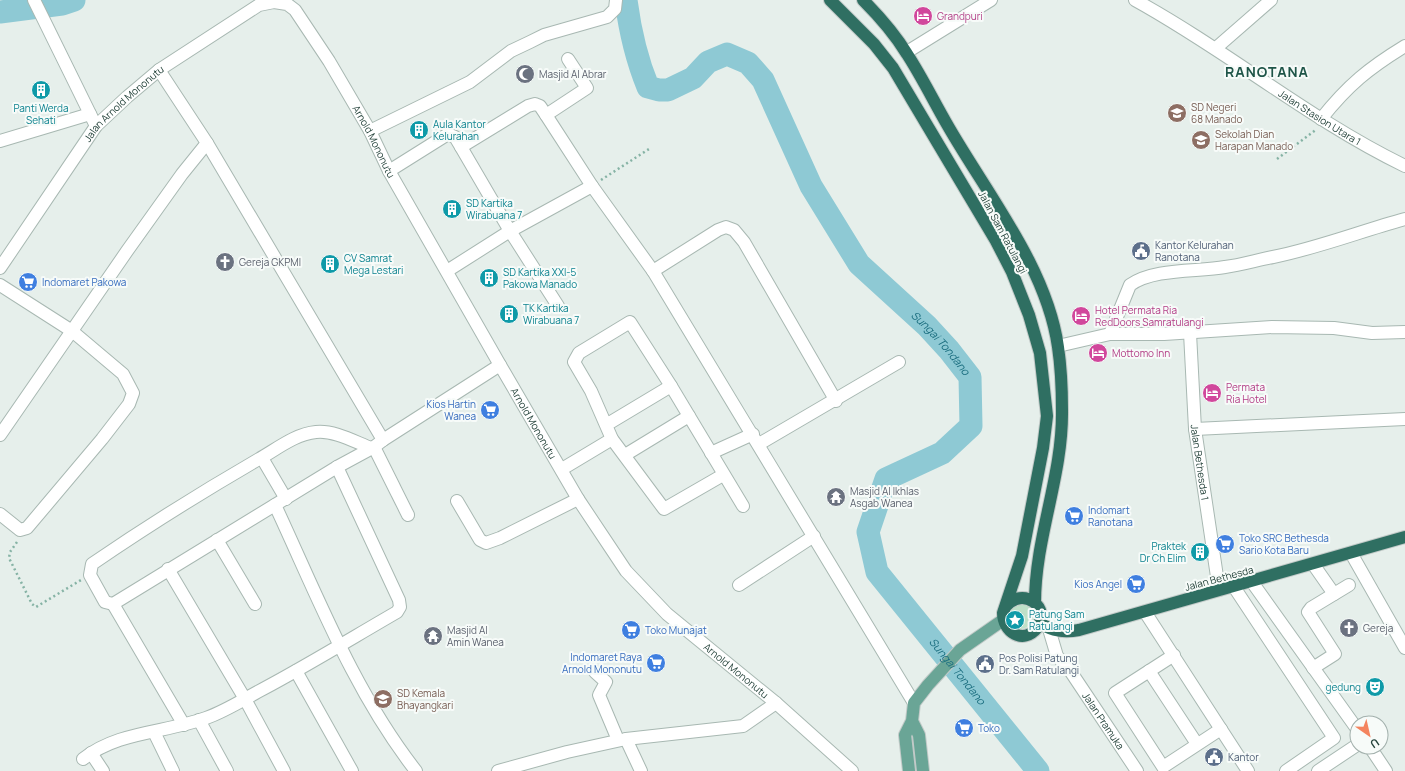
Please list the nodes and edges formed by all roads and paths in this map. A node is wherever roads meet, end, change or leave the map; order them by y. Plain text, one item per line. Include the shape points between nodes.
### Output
1 (34, 0) edge
2 (616, 0) edge
3 (830, 0) edge
4 (863, 0) edge
5 (991, 0) edge
6 (1135, 0) edge
7 (1271, 0) edge
8 (275, 1) edge
9 (295, 10) joint
10 (1405, 46) edge
11 (1216, 48) junction
12 (907, 52) junction
13 (568, 59) dead end
14 (159, 70) junction
15 (90, 114) junction
16 (546, 115) junction
17 (1324, 120) junction
18 (96, 126) junction
19 (370, 131) junction
20 (0, 141) edge
21 (207, 143) junction
22 (461, 147) junction
23 (649, 149) dead end
24 (1278, 159) dead end
25 (1405, 166) edge
26 (389, 171) junction
27 (592, 186) junction
28 (1405, 220) edge
29 (510, 231) junction
30 (0, 268) edge
31 (447, 271) junction
32 (653, 271) junction
33 (0, 284) edge
34 (558, 306) dead end
35 (72, 332) junction
36 (1405, 332) edge
37 (1190, 333) junction
38 (1110, 334) junction
39 (1058, 346) junction
40 (899, 362) dead end
41 (500, 365) junction
42 (671, 386) junction
43 (836, 401) junction
44 (689, 416) junction
45 (1405, 419) edge
46 (606, 425) junction
47 (1195, 429) junction
48 (0, 435) edge
49 (612, 439) junction
50 (756, 439) junction
51 (376, 445) junction
52 (711, 453) junction
53 (625, 455) junction
54 (262, 458) junction
55 (337, 467) junction
56 (562, 469) junction
57 (723, 475) junction
58 (286, 498) junction
59 (578, 499) junction
60 (457, 501) dead end
61 (275, 505) junction
62 (743, 506) dead end
63 (0, 514) edge
64 (408, 515) dead end
65 (24, 529) junction
66 (814, 536) junction
67 (1405, 537) edge
68 (217, 540) junction
69 (1351, 553) junction
70 (1313, 564) junction
71 (168, 569) junction
72 (90, 575) junction
73 (1252, 582) junction
74 (739, 584) dead end
75 (1349, 585) dead end
76 (1234, 587) junction
77 (1219, 590) junction
78 (1334, 594) junction
79 (1035, 603) junction
80 (113, 604) junction
81 (255, 604) dead end
82 (1005, 607) junction
83 (1146, 612) junction
84 (1003, 620) junction
85 (1044, 626) junction
86 (340, 645) junction
87 (1405, 648) edge
88 (1174, 655) junction
89 (1313, 668) junction
90 (296, 671) junction
91 (1150, 671) junction
92 (595, 672) dead end
93 (244, 699) junction
94 (776, 703) junction
95 (914, 703) junction
96 (1349, 718) edge
97 (199, 720) junction
98 (912, 721) junction
99 (184, 725) junction
100 (1221, 729) junction
101 (154, 732) junction
102 (622, 739) junction
103 (1197, 744) junction
104 (1349, 750) edge
105 (1375, 755) edge
106 (279, 770) edge
107 (103, 771) edge
108 (173, 771) edge
109 (227, 771) edge
110 (352, 771) edge
111 (416, 771) edge
112 (498, 771) edge
113 (642, 771) edge
114 (852, 771) edge
115 (909, 771) edge
116 (923, 771) edge
117 (1137, 771) edge
118 (1248, 771) edge
119 (1286, 771) edge
120 (1318, 771) edge
121 (1386, 771) edge

1 - 15 street
2 - 19 street via 614,9 607,17 544,35 511,51 470,82
3 - 82 highway, Jalan Sam Ratulangi via 874,44 893,68 996,241 1012,272 1033,328 1040,354 1047,416 1035,497 1022,556
4 - 12 highway
5 - 12 street
6 - 11 street, Jalan Stasion Utara 1
7 - 11 street
8 - 9 street, Jalan Arnold Mononutu via 287,4
8 - 14 street, Jalan Arnold Mononutu via 246,12
9 - 19 street, Arnold Mononutu via 329,61
10 - 17 street via 1373,65 1350,85
11 - 17 street, Jalan Stasion Utara 1
12 - 39 highway via 948,126 1030,262 1049,310
13 - 16 street via 587,88
14 - 18 street, Jalan Arnold Mononutu
14 - 21 street
15 - 18 street
15 - 20 street
16 - 22 street via 540,106 528,106
16 - 27 street
17 - 24 path
17 - 25 street, Jalan Stasion Utara 1
18 - 30 street, Jalan Arnold Mononutu
19 - 26 street, Arnold Mononutu
21 - 35 street via 177,180
21 - 51 street
22 - 26 street via 455,137 448,134
22 - 29 street
23 - 27 path
26 - 31 street, Arnold Mononutu
27 - 29 street
27 - 32 street
28 - 38 street via 1274,257 1225,267 1166,273 1136,281 1130,285
29 - 31 street
29 - 34 street
31 - 41 street, Arnold Mononutu
32 - 43 street via 718,230 726,227 734,230 744,242
32 - 50 street
33 - 35 street
35 - 48 street
35 - 65 street via 123,374 133,393 132,398 102,439
36 - 37 street via 1372,333 1334,328 1272,327
37 - 38 street
37 - 47 street, Jalan Bethesda 1
38 - 39 street
39 - 79 highway via 1062,409 1060,456 1038,560
40 - 43 street
41 - 51 street
41 - 56 street, Arnold Mononutu
42 - 44 street
42 - 46 street
42 - 46 street via 630,322 579,353 574,362 591,391
43 - 50 street
44 - 52 street
44 - 53 street
45 - 47 street
46 - 49 street
47 - 77 street, Jalan Bethesda 1
49 - 53 street
49 - 56 street
50 - 52 street
50 - 66 street
51 - 54 street via 317,431 300,436
51 - 55 street
51 - 64 street
52 - 57 street
53 - 57 street via 664,509
54 - 58 street
54 - 72 street via 138,532 92,564
55 - 58 street
55 - 86 street via 400,607 397,612
56 - 59 street, Arnold Mononutu
57 - 62 street
58 - 61 street
59 - 60 street via 486,543 480,540
59 - 94 street, Arnold Mononutu via 626,571 648,595 667,614
61 - 68 street
61 - 86 street
63 - 65 street via 15,527
65 - 72 path via 9,558 32,604 36,607
66 - 74 street
66 - 95 street
67 - 69 highway, Jalan Bethesda
68 - 71 street
68 - 81 street
69 - 70 highway, Jalan Bethesda
69 - 87 street
70 - 73 highway, Jalan Bethesda
70 - 78 street
71 - 80 street
71 - 93 street
72 - 80 street via 105,602
73 - 76 highway, Jalan Bethesda
73 - 89 street
75 - 78 street
76 - 77 highway, Jalan Bethesda
76 - 119 street via 1334,738
77 - 83 highway, Jalan Bethesda
78 - 89 street via 1308,612 1335,654
79 - 82 highway via 1020,598
79 - 85 highway
80 - 99 street
82 - 84 highway
83 - 85 highway, Jalan Bethesda via 1068,632
83 - 88 street
84 - 85 highway via 1009,631 1020,635
84 - 95 main road via 960,650
85 - 117 street, Jalan Pramuka via 1056,656 1071,672
86 - 90 street
86 - 111 street via 380,720
88 - 91 street
88 - 100 street
89 - 96 street
90 - 93 street
90 - 110 street
91 - 103 street
91 - 103 street via 1115,693 1132,720 1163,767
92 - 102 street via 606,682 599,695
93 - 97 street
93 - 106 street
94 - 102 street via 743,726
94 - 114 street, Arnold Mononutu
95 - 98 main road
97 - 99 street
97 - 109 street
98 - 115 main road via 905,735
98 - 116 main road via 919,735
99 - 101 street
100 - 103 street
100 - 118 street
101 - 107 street via 104,745 87,756
101 - 108 street
102 - 112 street
102 - 113 street
104 - 120 street
105 - 121 street

